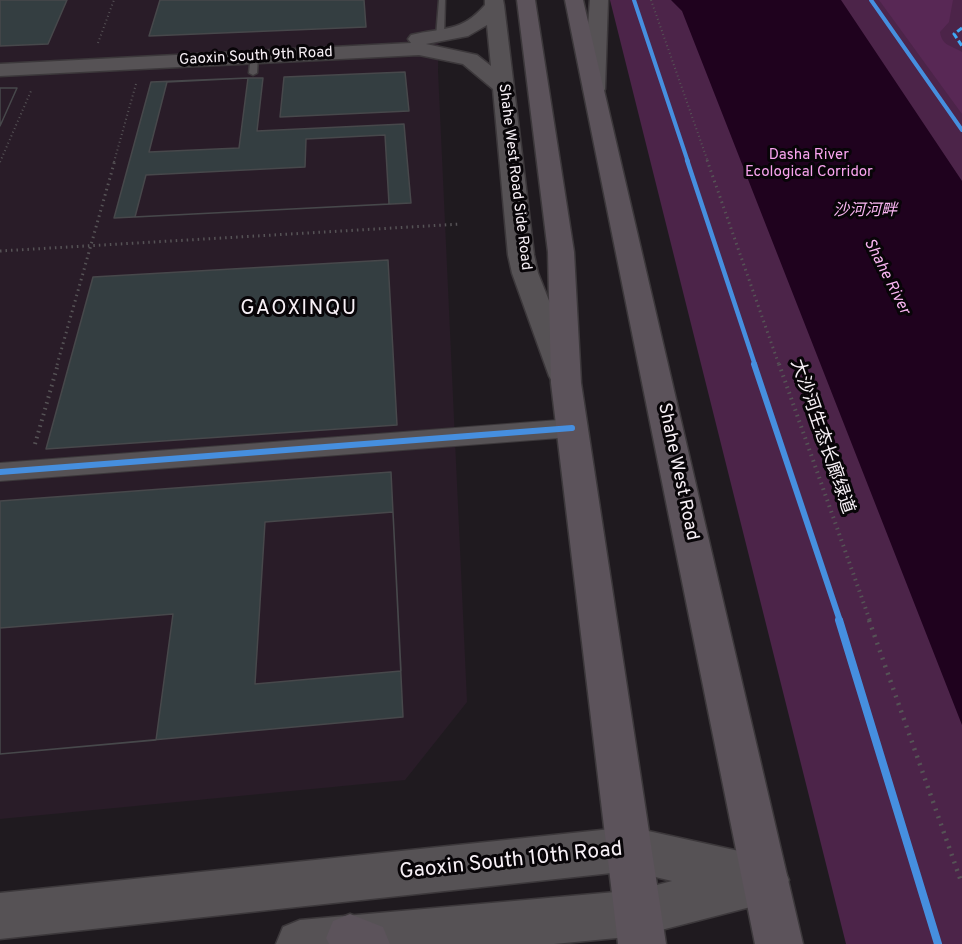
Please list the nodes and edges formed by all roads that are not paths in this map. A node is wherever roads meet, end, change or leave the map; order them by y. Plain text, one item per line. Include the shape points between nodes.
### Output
1 (442, 0) edge
2 (526, 0) edge
3 (574, 0) edge
4 (599, 0) edge
5 (494, 3) edge
6 (440, 37) junction
7 (0, 60) edge
8 (0, 70) edge
9 (501, 85) junction
10 (594, 89) junction
11 (566, 383) junction
12 (572, 428) junction
13 (0, 472) edge
14 (630, 849) junction
15 (766, 880) junction
16 (0, 916) edge
17 (640, 928) edge
18 (358, 941) edge
19 (300, 944) edge
20 (779, 944) edge

1 - 6 lane
2 - 11 main road via 561,252
3 - 10 main road, Shahe West Road
4 - 10 main road
5 - 6 main road, Gaoxin South 9th Road via 477,26
5 - 9 main road, Shahe West Road Side Road
6 - 7 main road, Gaoxin South 9th Road
8 - 9 main road, Gaoxin South 9th Road via 253,65 401,50 436,51 470,59
9 - 11 main road, Shahe West Road Side Road via 525,273
10 - 15 main road, Shahe West Road
11 - 12 main road
12 - 13 street
12 - 14 main road
14 - 15 main road, Gaoxin South 10th Road
14 - 16 main road, Gaoxin South 10th Road
14 - 17 main road
15 - 17 main road
15 - 20 main road, Shahe West Road
17 - 18 main road
18 - 19 main road

